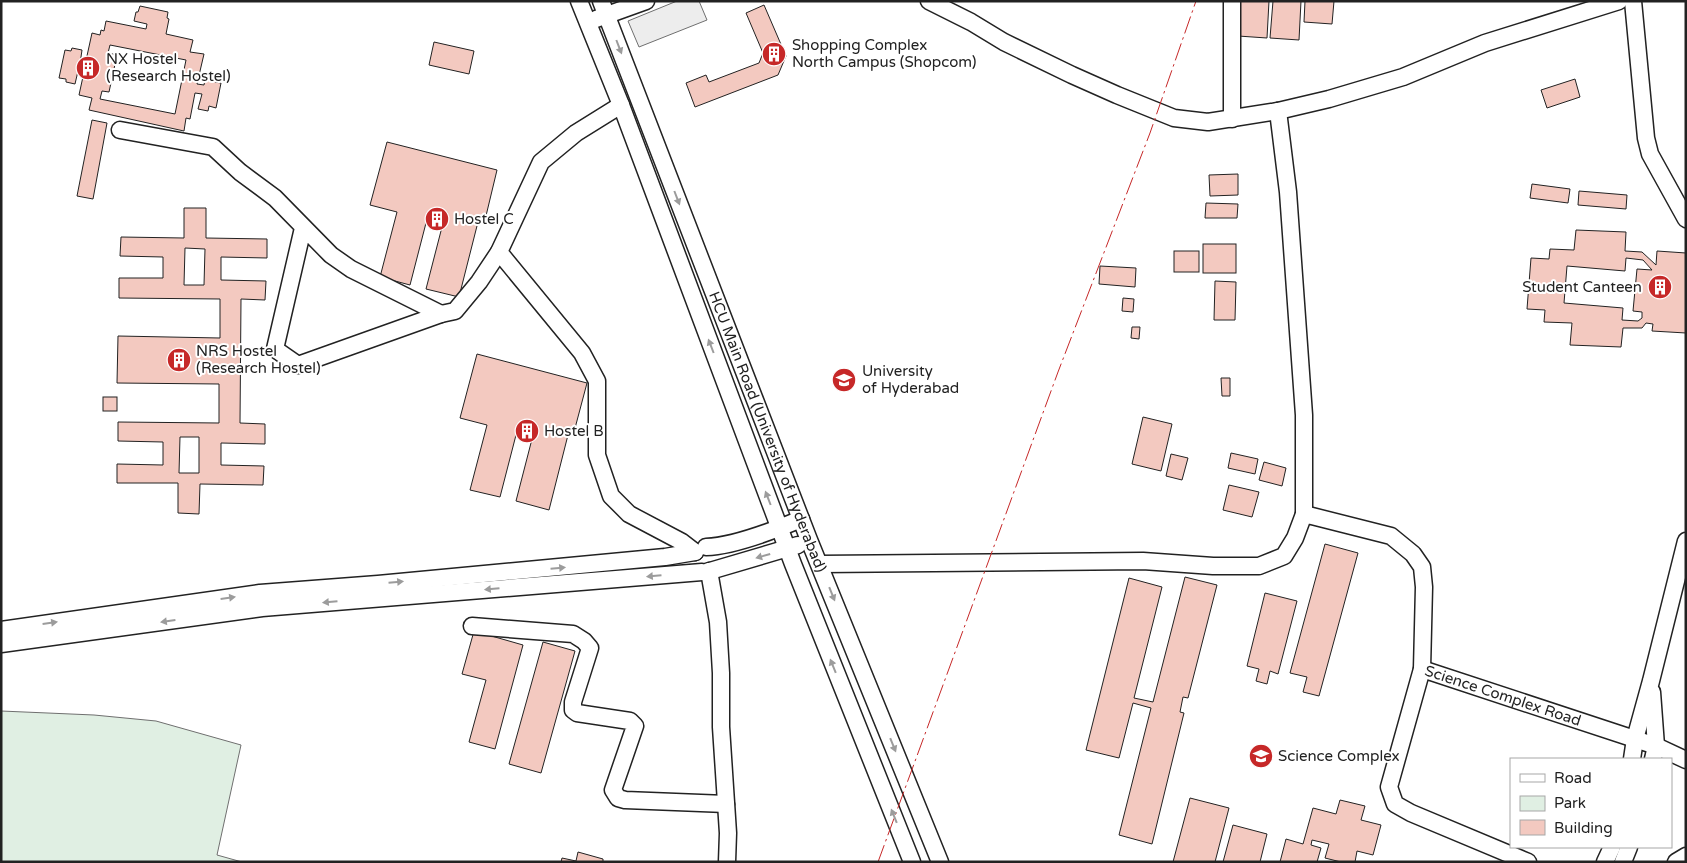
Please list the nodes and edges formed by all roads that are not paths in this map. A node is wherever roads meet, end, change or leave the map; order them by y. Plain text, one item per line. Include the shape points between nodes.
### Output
1 (578, 1) edge
2 (646, 1) edge
3 (929, 1) edge
4 (1232, 1) edge
5 (1619, 1) edge
6 (1633, 1) edge
7 (604, 8) edge
8 (587, 22) junction
9 (621, 105) junction
10 (1278, 110) junction
11 (1232, 119) junction
12 (120, 130) dead end
13 (1686, 219) edge
14 (303, 228) junction
15 (499, 252) junction
16 (441, 314) junction
17 (1304, 514) junction
18 (801, 519) junction
19 (780, 528) junction
20 (809, 540) junction
21 (1686, 541) edge
22 (701, 549) junction
23 (788, 549) junction
24 (820, 564) junction
25 (707, 571) junction
26 (261, 600) junction
27 (472, 626) dead end
28 (1, 630) edge
29 (1, 644) edge
30 (1422, 669) junction
31 (1651, 681) junction
32 (1635, 739) junction
33 (1655, 752) edge
34 (1632, 758) edge
35 (1686, 760) edge
36 (726, 804) junction
37 (1612, 848) edge
38 (1629, 848) edge
39 (1502, 856) edge
40 (1686, 856) edge
41 (727, 862) edge
42 (912, 862) edge
43 (940, 862) edge
44 (1528, 862) edge
45 (1605, 862) edge
46 (1623, 862) edge
47 (1676, 862) edge

1 - 8 street, HCU Main Road (University of Hyderabad)
2 - 7 street
3 - 11 street via 1072,75 1174,118 1208,122
4 - 11 street
5 - 10 street via 1485,43 1403,78
6 - 13 street via 1646,138 1650,154
7 - 8 street
7 -> 18 street, HCU Main Road (University of Hyderabad)
8 - 9 street, HCU Main Road (University of Hyderabad)
9 - 15 street via 576,133 541,162
19 -> 9 street, HCU Main Road (University of Hyderabad)
10 - 11 street
10 - 17 street via 1288,192 1304,405
12 - 14 street via 212,147 275,198
14 - 16 street via 351,269
14 - 16 street via 275,349 298,366
15 - 16 street via 454,311
15 - 22 street via 582,353 597,380 597,455 611,496 629,514
17 - 24 street via 1284,556 1259,566 1143,561
17 - 30 street via 1390,536 1413,554 1422,567 1424,586
18 - 19 street
18 - 20 street, HCU Main Road (University of Hyderabad)
19 - 22 street
19 - 23 street, HCU Main Road (University of Hyderabad)
20 - 23 street
20 - 24 street, HCU Main Road (University of Hyderabad)
21 - 31 street
22 - 25 street via 693,555 693,564 695,568
26 -> 22 street via 378,584 666,557
23 -> 25 street
42 -> 23 street, HCU Main Road (University of Hyderabad)
24 -> 43 street, HCU Main Road (University of Hyderabad)
25 -> 26 street
25 - 36 street via 718,622
28 -> 26 street
26 -> 29 street
27 - 36 street via 573,634 590,648 573,710 630,721 635,726 613,790 618,798
30 - 32 street, Science Complex Road
30 - 39 street, Science Complex Road via 1389,787 1395,804
31 - 32 street
31 - 33 street
32 - 33 street, Science Complex Road
32 - 34 street
33 - 35 street, Science Complex Road
36 - 41 street
37 - 45 street
38 - 46 street
39 - 44 street, Science Complex Road
40 - 47 street

